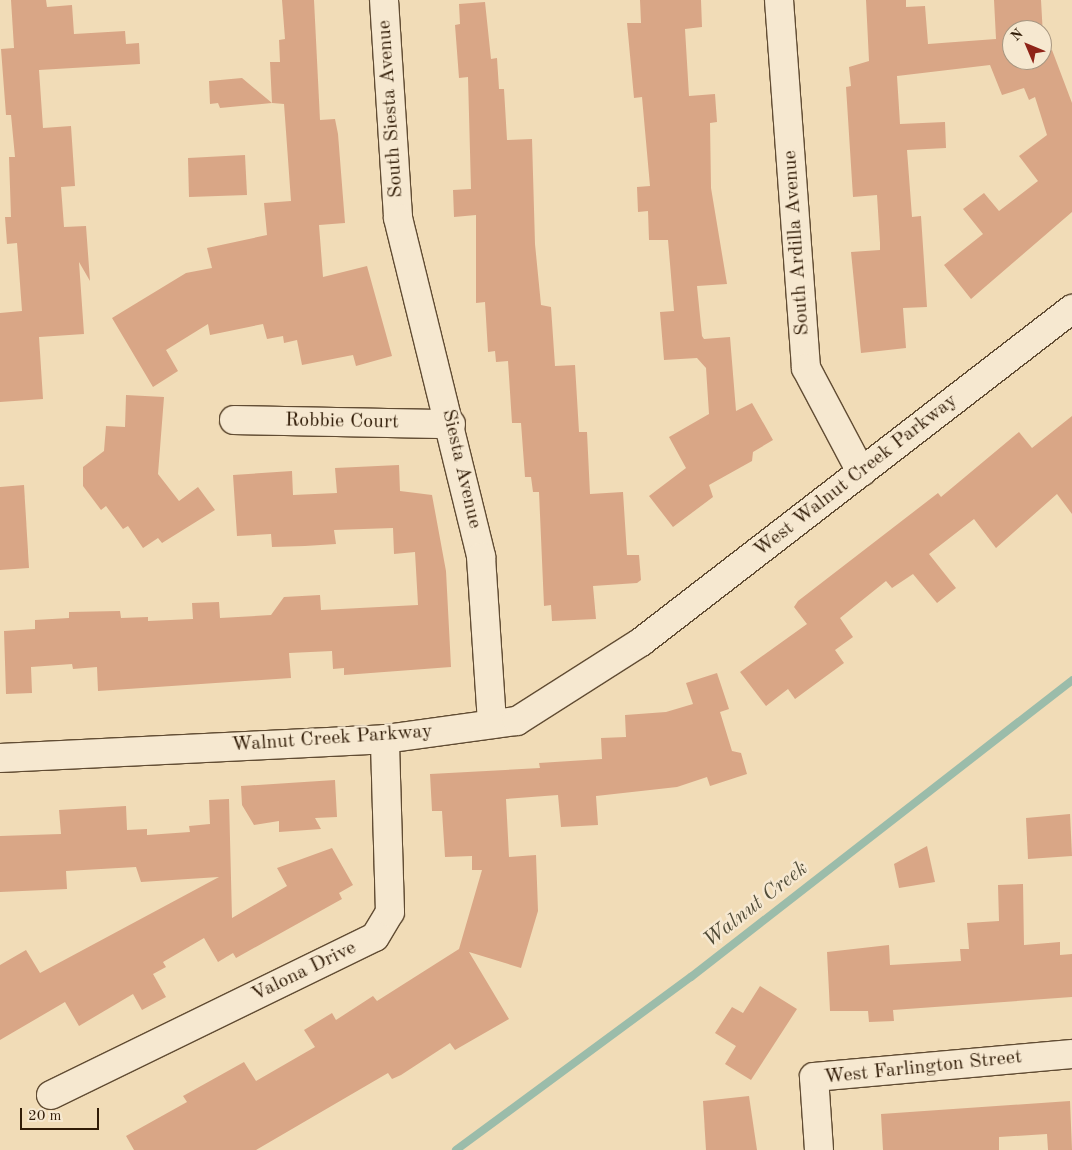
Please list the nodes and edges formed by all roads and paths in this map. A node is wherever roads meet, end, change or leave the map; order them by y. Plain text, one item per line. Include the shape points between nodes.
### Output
1 (384, 0) edge
2 (779, 0) edge
3 (398, 218) joint
4 (1072, 309) edge
5 (234, 420) dead end
6 (451, 424) junction
7 (861, 472) junction
8 (641, 642) joint
9 (492, 724) junction
10 (385, 739) junction
11 (0, 758) edge
12 (1072, 1054) edge
13 (51, 1095) dead end
14 (818, 1150) edge

1 - 3 street, South Siesta Avenue
2 - 7 street, South Ardilla Avenue via 806,368
3 - 6 street, Siesta Avenue
4 - 7 street, West Walnut Creek Parkway
5 - 6 street, Robbie Court
6 - 9 street, Siesta Avenue via 482,557
7 - 8 street, West Walnut Creek Parkway
8 - 9 street, Walnut Creek Parkway via 517,721
9 - 10 street, Walnut Creek Parkway
10 - 11 street, Walnut Creek Parkway
10 - 13 street, Valona Drive via 390,912 375,937
12 - 14 street, West Farlington Street via 814,1077

